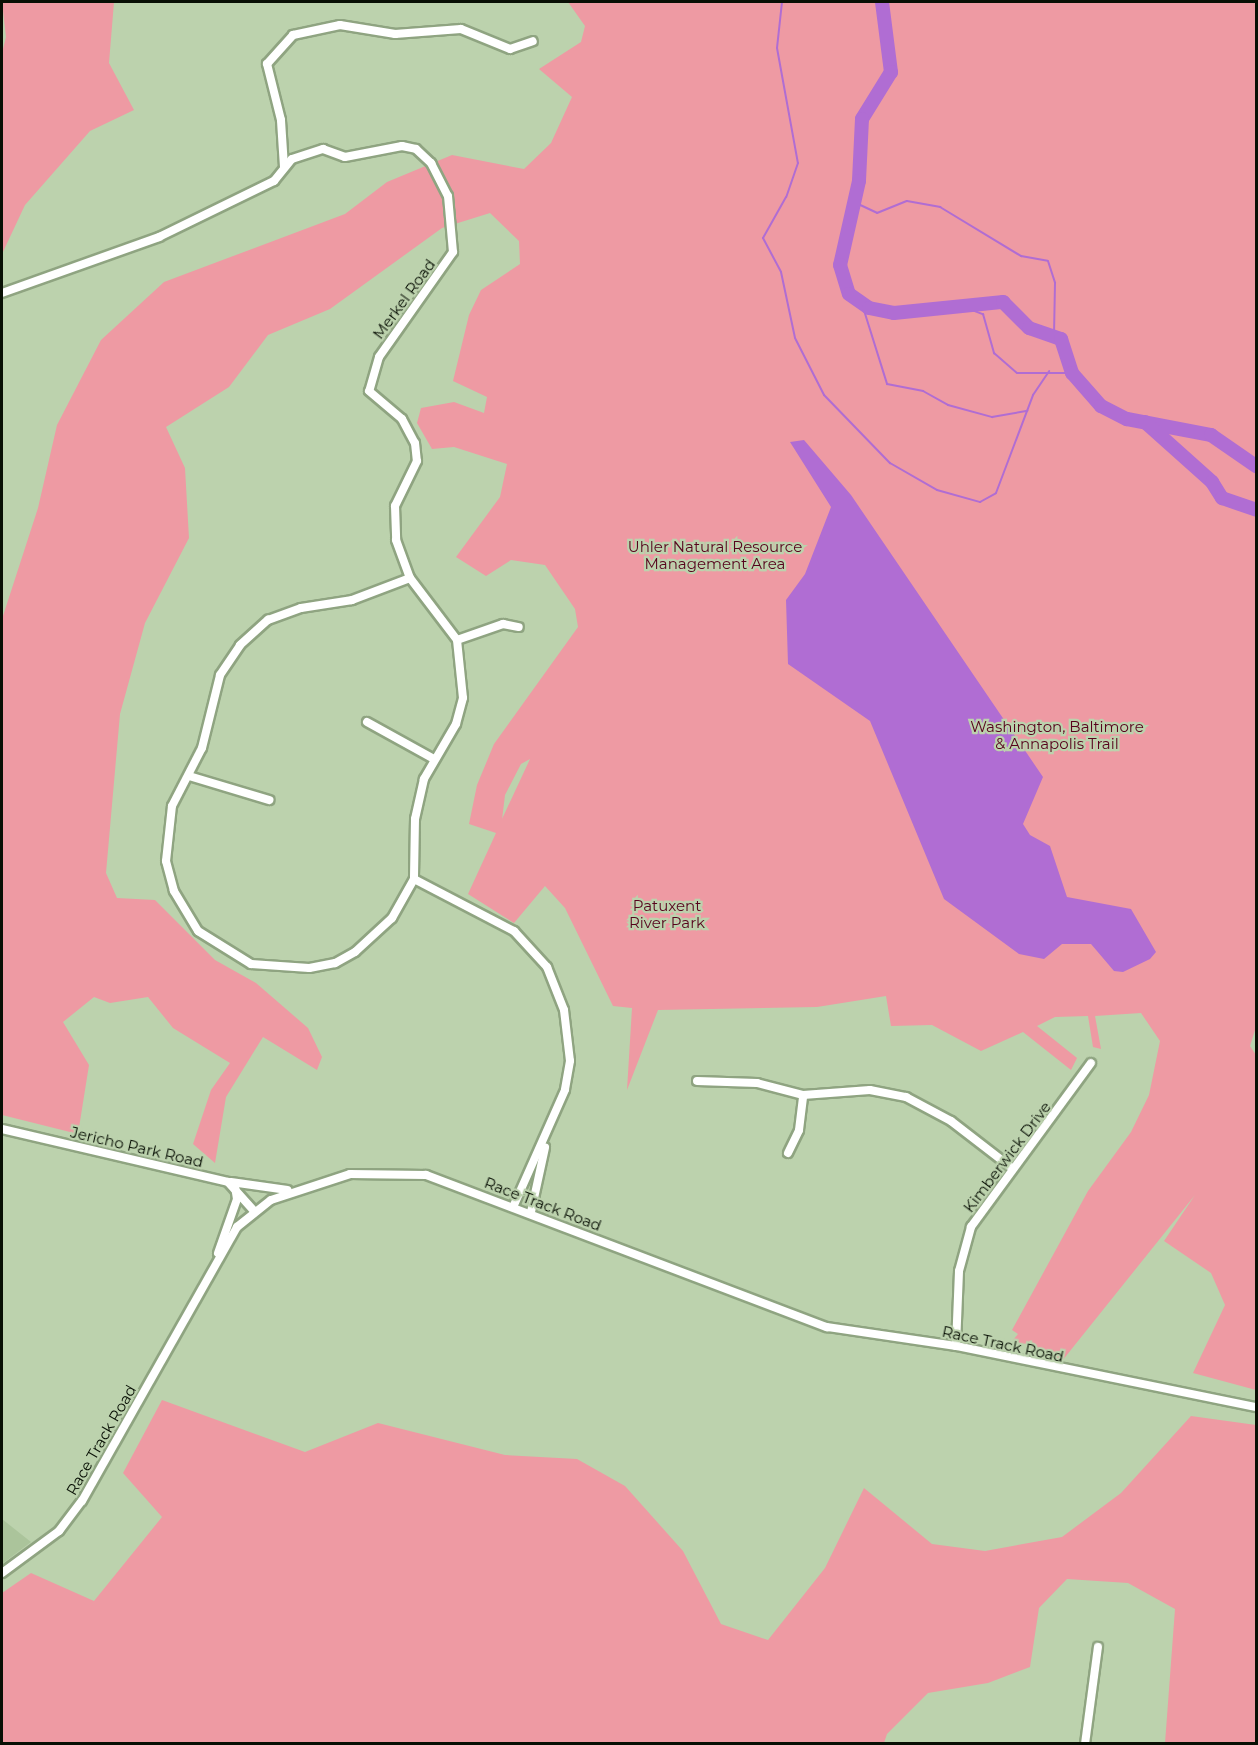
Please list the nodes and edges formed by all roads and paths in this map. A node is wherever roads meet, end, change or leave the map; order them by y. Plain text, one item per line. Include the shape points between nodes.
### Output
1 (533, 41) dead end
2 (284, 167) junction
3 (2, 293) edge
4 (410, 578) junction
5 (519, 627) dead end
6 (458, 640) junction
7 (368, 722) dead end
8 (434, 759) junction
9 (189, 776) junction
10 (269, 800) dead end
11 (414, 879) junction
12 (1091, 1063) dead end
13 (697, 1081) dead end
14 (803, 1095) junction
15 (2, 1129) edge
16 (546, 1140) junction
17 (788, 1153) dead end
18 (1013, 1169) junction
19 (231, 1184) junction
20 (300, 1189) junction
21 (514, 1205) junction
22 (254, 1211) junction
23 (531, 1212) junction
24 (219, 1259) junction
25 (956, 1346) junction
26 (1257, 1407) edge
27 (2, 1573) edge
28 (1098, 1647) dead end
29 (1085, 1743) edge

1 - 2 street via 510,49 461,29 385,33 340,25 293,35 267,64 281,120
2 - 3 street, Merkel Road via 274,181 168,233
2 - 4 street, Merkel Road via 323,149 345,157 408,146 432,164 453,209 449,260 369,377 372,397 402,419 417,453 395,506 396,540
4 - 6 street, Merkel Road
4 - 9 street via 352,600 288,612 250,635 220,675
5 - 6 street via 503,624
6 - 8 street via 463,698 456,724
7 - 8 street
8 - 11 street via 417,806
9 - 10 street
9 - 11 street via 172,806 167,828 172,883 198,931 251,964 309,968 342,960 392,918
11 - 16 street via 504,923 539,955 554,981 566,1017 570,1061
12 - 18 street, Kimberwick Drive
13 - 14 street via 757,1083
14 - 17 street via 799,1130
14 - 18 street via 870,1090 906,1097 951,1121
15 - 19 street, Jericho Park Road
16 - 21 street
16 - 23 street
18 - 25 street, Kimberwick Drive via 967,1239 957,1286
19 - 20 street, Jericho Park Road via 262,1190
19 - 22 street
19 - 24 street via 237,1198
20 - 21 street, Race Track Road via 350,1174 412,1171
20 - 22 street, Race Track Road
21 - 23 street, Race Track Road
22 - 24 street, Race Track Road via 237,1227
23 - 25 street, Race Track Road via 795,1318
24 - 27 street, Race Track Road via 76,1510 59,1531
25 - 26 street, Race Track Road
28 - 29 street

